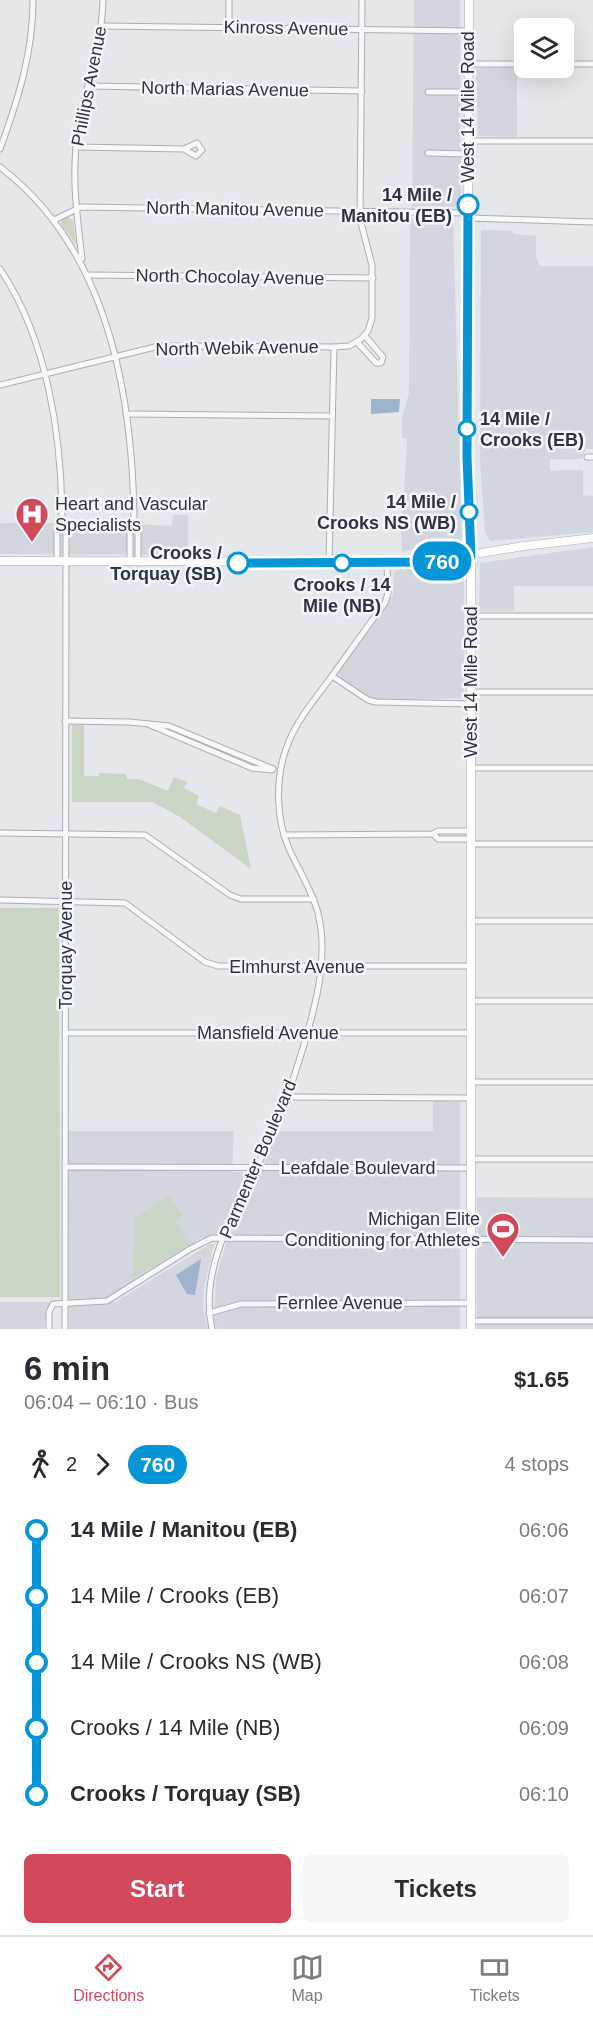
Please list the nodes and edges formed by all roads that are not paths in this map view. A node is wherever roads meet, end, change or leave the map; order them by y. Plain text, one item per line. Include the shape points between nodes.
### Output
1 (33, 0) edge
2 (103, 0) edge
3 (229, 0) edge
4 (362, 0) edge
5 (469, 0) edge
6 (102, 26) junction
7 (229, 28) junction
8 (362, 30) junction
9 (469, 32) junction
10 (468, 64) junction
11 (514, 64) edge
12 (574, 64) edge
13 (593, 64) edge
14 (89, 86) junction
15 (362, 91) junction
16 (428, 92) dead end
17 (468, 92) junction
18 (468, 141) junction
19 (593, 141) edge
20 (76, 147) junction
21 (0, 149) edge
22 (184, 149) dead end
23 (428, 153) dead end
24 (468, 154) junction
25 (0, 167) edge
26 (75, 208) junction
27 (360, 212) junction
28 (468, 215) junction
29 (54, 220) junction
30 (593, 222) edge
31 (83, 264) junction
32 (0, 269) edge
33 (87, 275) junction
34 (372, 278) junction
35 (365, 336) junction
36 (357, 342) junction
37 (334, 347) junction
38 (114, 357) junction
39 (43, 375) junction
40 (0, 385) edge
41 (126, 414) junction
42 (332, 416) junction
43 (593, 538) edge
44 (471, 556) junction
45 (0, 561) edge
46 (62, 562) junction
47 (387, 562) junction
48 (134, 563) junction
49 (329, 563) junction
50 (471, 616) junction
51 (593, 616) edge
52 (332, 676) junction
53 (471, 692) junction
54 (593, 692) edge
55 (471, 704) junction
56 (65, 722) junction
57 (471, 768) junction
58 (593, 768) edge
59 (280, 770) junction
60 (0, 833) edge
61 (66, 834) junction
62 (284, 835) junction
63 (471, 838) junction
64 (593, 844) edge
65 (314, 899) junction
66 (0, 900) edge
67 (66, 901) junction
68 (470, 921) junction
69 (593, 921) edge
70 (471, 966) junction
71 (321, 967) junction
72 (471, 1001) junction
73 (593, 1001) edge
74 (307, 1032) junction
75 (65, 1033) junction
76 (471, 1033) junction
77 (470, 1082) junction
78 (593, 1082) edge
79 (287, 1097) junction
80 (471, 1098) junction
81 (471, 1159) junction
82 (593, 1159) edge
83 (65, 1167) junction
84 (257, 1167) junction
85 (471, 1168) junction
86 (224, 1238) junction
87 (471, 1239) junction
88 (593, 1240) edge
89 (65, 1303) junction
90 (471, 1303) junction
91 (209, 1313) junction
92 (593, 1321) edge
93 (472, 1325) edge
94 (65, 1328) edge
95 (49, 1329) edge
96 (212, 1329) edge

1 - 21 street via 24,75
2 - 6 street, Phillips Avenue
3 - 7 street
4 - 8 street
5 - 9 main road, West 14 Mile Road
6 - 7 street, Kinross Avenue
6 - 14 street, Phillips Avenue
7 - 8 street, Kinross Avenue
8 - 9 street, Kinross Avenue
8 - 15 street
9 - 10 main road, West 14 Mile Road
10 - 11 street
10 - 17 main road, West 14 Mile Road
12 - 13 street
14 - 15 street, North Marias Avenue
14 - 20 street, Phillips Avenue
15 - 27 street
16 - 17 street
17 - 18 main road, West 14 Mile Road
18 - 19 street
18 - 24 main road, West 14 Mile Road
20 - 22 street
20 - 26 street, Phillips Avenue
23 - 24 street
24 - 28 main road, West 14 Mile Road
25 - 29 street
26 - 27 street, North Manitou Avenue
26 - 29 street
26 - 31 street, Phillips Avenue
27 - 28 street, North Manitou Avenue
27 - 34 street
28 - 30 street, North Manitou Avenue
28 - 44 main road, West 14 Mile Road via 467,457
29 - 31 street
31 - 33 street
32 - 39 street, Torquay Avenue via 25,316
33 - 34 street, North Chocolay Avenue
33 - 38 street
34 - 35 street via 372,318
35 - 36 street
35 - 36 street via 382,357 381,363 374,362
36 - 37 street, North Webik Avenue
37 - 38 street, North Webik Avenue via 166,346
37 - 42 street
38 - 39 street, North Webik Avenue
38 - 41 street
39 - 40 street, North Webik Avenue
39 - 46 street, Torquay Avenue via 60,466 62,522 66,530
41 - 42 street
41 - 48 street via 134,522 138,528
42 - 49 street
43 - 44 main road
44 - 47 main road
44 - 50 main road, West 14 Mile Road
45 - 46 main road
46 - 48 main road
46 - 56 street, Torquay Avenue
47 - 49 main road
47 - 52 street, Parmenter Boulevard via 385,603
48 - 49 main road
50 - 51 street
50 - 53 main road, West 14 Mile Road
52 - 55 street via 376,702
52 - 59 street, Parmenter Boulevard via 298,722
53 - 54 street
53 - 55 main road, West 14 Mile Road
55 - 57 main road, West 14 Mile Road
56 - 59 street via 169,726
56 - 61 street, Torquay Avenue
57 - 58 street
57 - 63 main road, West 14 Mile Road
59 - 62 street, Parmenter Boulevard
60 - 61 street
61 - 65 street via 149,837 241,899
61 - 67 street, Torquay Avenue
62 - 63 street via 438,831
62 - 65 street, Parmenter Boulevard
63 - 64 street
63 - 68 main road, West 14 Mile Road
65 - 71 street, Parmenter Boulevard via 322,936
66 - 67 street, Elmhurst Avenue
67 - 71 street, Elmhurst Avenue via 125,903 213,965
67 - 75 street, Torquay Avenue
68 - 69 street
68 - 70 main road, West 14 Mile Road
70 - 71 street, Elmhurst Avenue
70 - 72 main road, West 14 Mile Road
71 - 74 street, Parmenter Boulevard
72 - 73 street
72 - 76 main road, West 14 Mile Road
74 - 75 street, Mansfield Avenue
74 - 76 street, Mansfield Avenue
74 - 79 street, Parmenter Boulevard
75 - 83 street, Torquay Avenue
76 - 77 main road, West 14 Mile Road
77 - 78 street
77 - 80 main road, West 14 Mile Road
79 - 80 street
79 - 84 street, Parmenter Boulevard
80 - 81 main road, West 14 Mile Road
81 - 82 street
81 - 85 main road, West 14 Mile Road
83 - 84 street, Leafdale Boulevard
83 - 89 street, Torquay Avenue
84 - 85 street, Leafdale Boulevard
84 - 86 street, Parmenter Boulevard
85 - 87 main road, West 14 Mile Road
86 - 87 street
86 - 89 street via 201,1242 107,1302
86 - 91 street, Parmenter Boulevard via 212,1277
87 - 88 street
87 - 90 main road, West 14 Mile Road
89 - 94 street, Torquay Avenue
89 - 95 street via 51,1306
90 - 91 street, Fernlee Avenue via 241,1304
90 - 93 main road, West 14 Mile Road
91 - 96 street, Parmenter Boulevard
92 - 93 street

